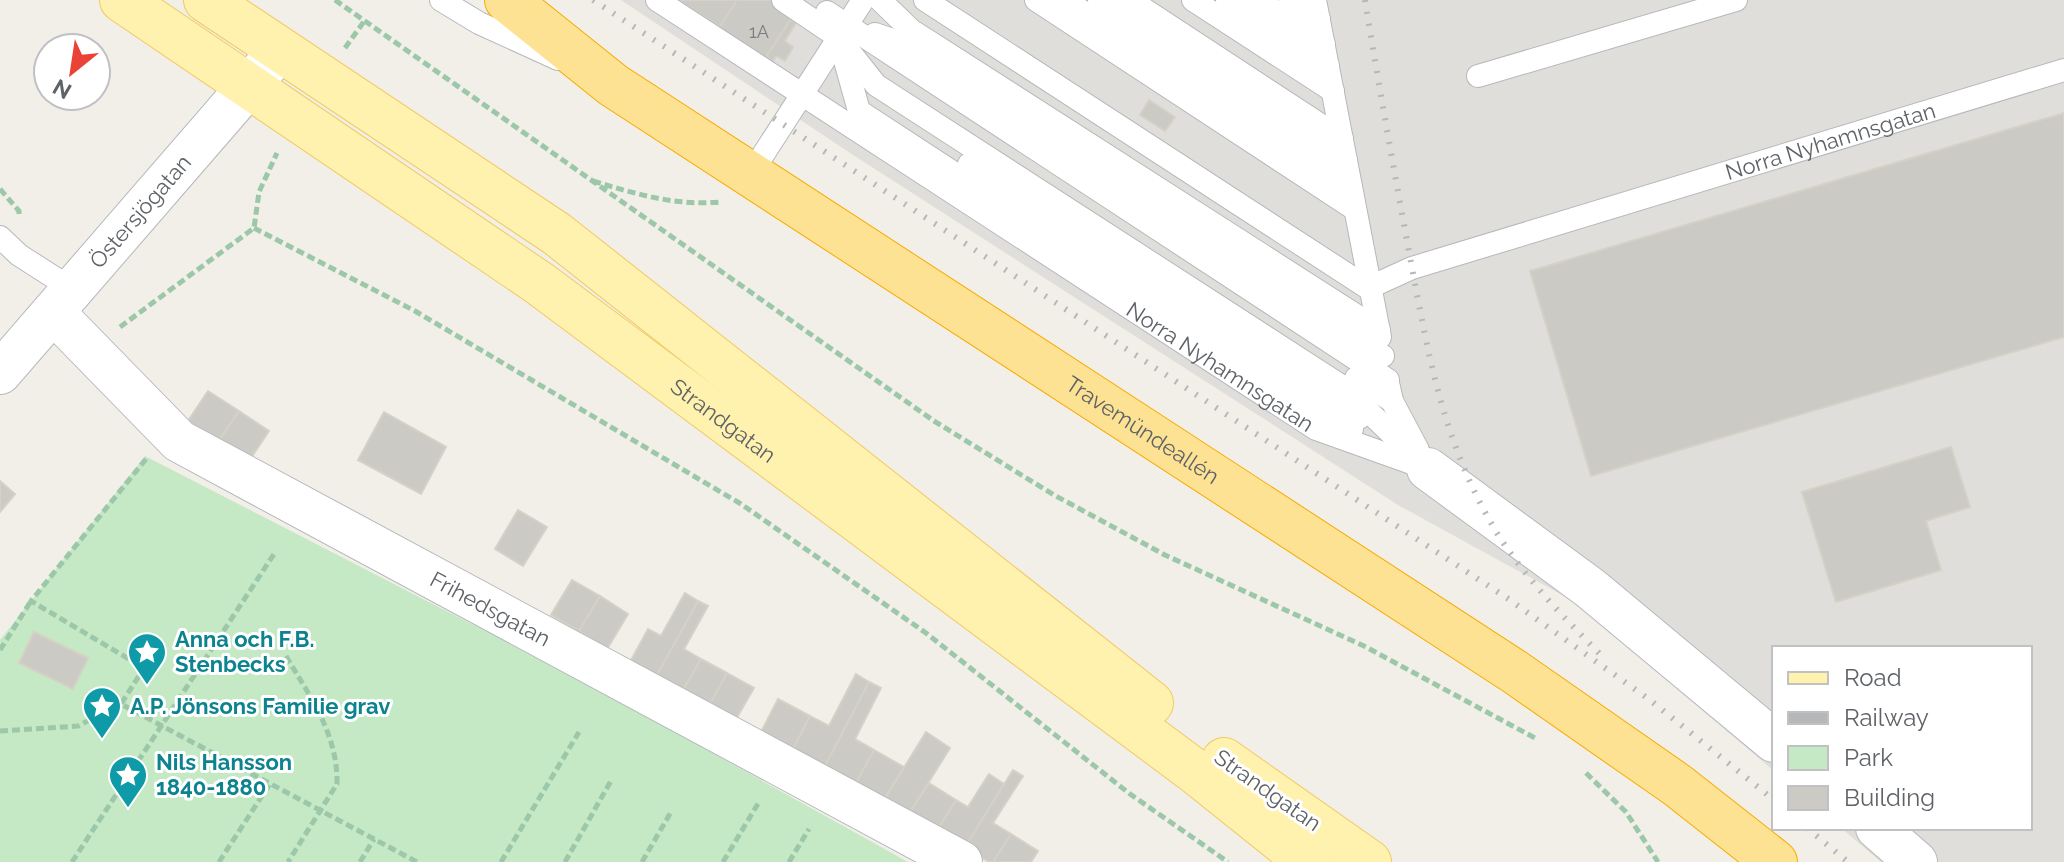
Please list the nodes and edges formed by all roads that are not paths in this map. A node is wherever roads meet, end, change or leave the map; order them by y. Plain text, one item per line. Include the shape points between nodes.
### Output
1 (122, 0) edge
2 (206, 0) edge
3 (441, 0) edge
4 (507, 0) edge
5 (657, 0) edge
6 (783, 0) edge
7 (809, 0) edge
8 (863, 0) edge
9 (880, 0) edge
10 (887, 0) edge
11 (1036, 0) edge
12 (1065, 0) edge
13 (1099, 0) edge
14 (1130, 0) edge
15 (1158, 0) edge
16 (1193, 0) edge
17 (1227, 0) edge
18 (1258, 0) edge
19 (1290, 0) edge
20 (1736, 0) edge
21 (1317, 10) edge
22 (842, 30) junction
23 (279, 51) junction
24 (897, 52) edge
25 (1326, 55) junction
26 (2064, 70) edge
27 (1478, 76) dead end
28 (613, 85) junction
29 (247, 87) junction
30 (1333, 91) junction
31 (799, 94) junction
32 (1342, 139) junction
33 (750, 175) junction
34 (1352, 198) junction
35 (0, 237) edge
36 (62, 300) junction
37 (1374, 309) junction
38 (1383, 356) junction
39 (0, 373) edge
40 (1390, 390) junction
41 (1428, 469) junction
42 (1772, 739) edge
43 (1879, 830) edge
44 (961, 862) edge
45 (1308, 862) edge
46 (1369, 862) edge
47 (1775, 862) edge
48 (1916, 862) edge

1 - 29 main road, Strandgatan
2 - 23 main road, Strandgatan
3 - 28 lane
4 - 28 highway, Travemündeallén
5 - 31 lane, Norra Nyhamnsgatan
6 - 22 lane
7 - 22 lane
8 - 22 lane
9 - 24 lane
10 - 24 lane
11 - 34 lane
12 - 34 lane
13 - 32 lane
14 - 32 lane
15 - 32 lane
16 - 30 lane
17 - 25 lane
18 - 25 lane
19 - 21 lane
20 - 27 lane
21 - 25 lane
22 - 24 lane
22 - 24 lane
22 - 24 lane
22 - 31 lane
23 - 29 street, Östersjögatan
23 - 46 main road, Strandgatan via 557,234 1215,753
24 - 37 lane
24 - 37 lane
24 - 38 lane
24 - 40 lane
24 - 41 lane via 1343,387
24 - 41 lane via 1324,415
25 - 30 lane
26 - 37 lane, Norra Nyhamnsgatan via 1412,268
28 - 33 highway, Travemündeallén
29 - 36 street, Östersjögatan
29 - 45 main road, Strandgatan via 539,283 1197,773
30 - 32 lane
31 - 33 lane
31 - 41 lane, Norra Nyhamnsgatan via 1316,429
32 - 34 lane
33 - 47 highway, Travemündeallén via 1515,672 1677,785
34 - 37 lane
35 - 36 lane
36 - 39 street, Östersjögatan
36 - 44 street, Frihedsgatan via 90,350 179,441
37 - 38 lane
38 - 40 lane
40 - 41 lane
41 - 42 street, Norra Nyhamnsgatan via 1590,588
43 - 48 street

